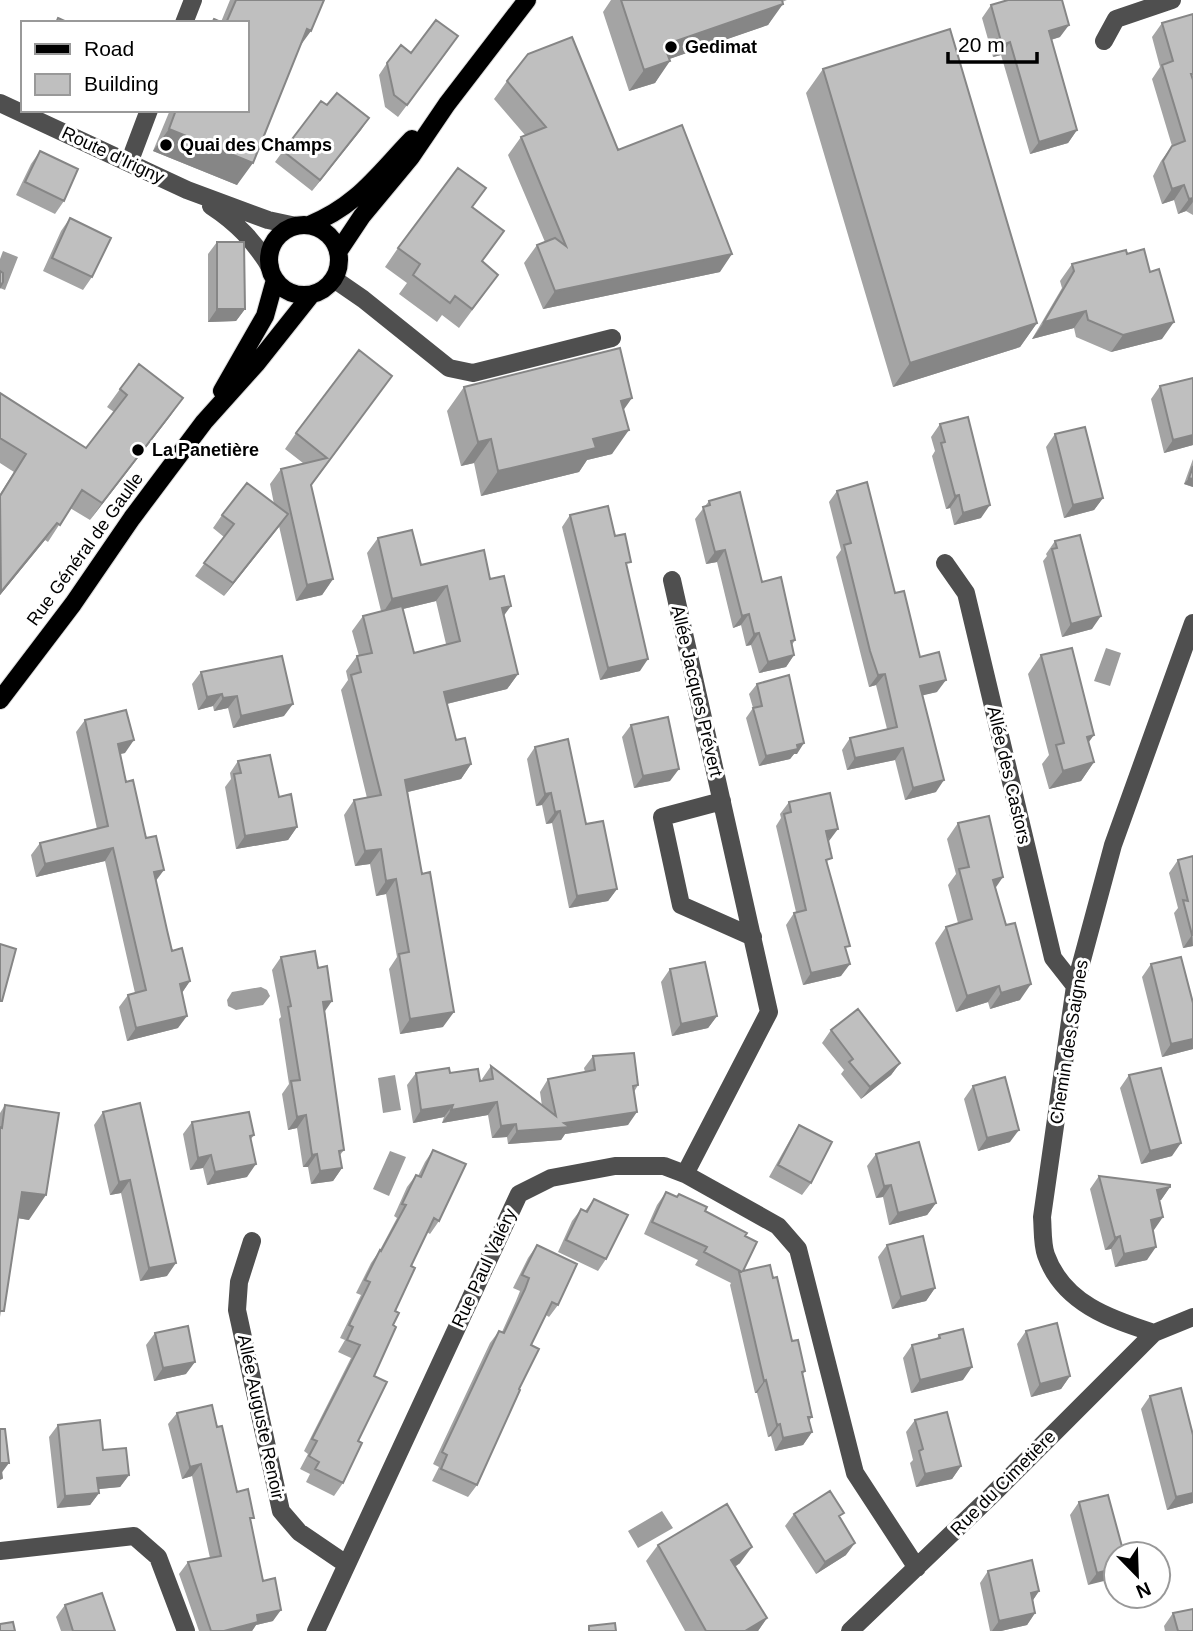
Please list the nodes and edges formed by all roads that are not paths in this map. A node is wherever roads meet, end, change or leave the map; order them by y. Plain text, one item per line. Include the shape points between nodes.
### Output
1 (193, 0) edge
2 (527, 0) edge
3 (1172, 0) edge
4 (185, 21) edge
5 (1104, 41) dead end
6 (0, 103) edge
7 (447, 104) junction
8 (148, 112) edge
9 (129, 163) junction
10 (187, 190) junction
11 (303, 225) junction
12 (338, 252) junction
13 (272, 274) junction
14 (334, 279) junction
15 (311, 295) junction
16 (612, 338) dead end
17 (204, 422) junction
18 (945, 563) dead end
19 (672, 580) dead end
20 (1193, 623) edge
21 (0, 700) edge
22 (722, 801) junction
23 (753, 937) junction
24 (1075, 986) junction
25 (685, 1174) junction
26 (252, 1241) dead end
27 (1193, 1317) edge
28 (1154, 1333) junction
29 (0, 1551) edge
30 (346, 1564) junction
31 (917, 1568) junction
32 (186, 1631) edge
33 (316, 1631) edge
34 (850, 1631) edge

1 - 4 street
2 - 7 main road
3 - 5 street via 1116,19
6 - 9 street, Route d'Irigny
7 - 11 main road via 360,195 331,217
7 - 12 main road
8 - 9 street
9 - 10 street, Route d'Irigny
10 - 11 street, Route d'Irigny via 268,220
10 - 13 street, Route d'Irigny via 243,229
11 - 12 main road via 328,234
11 - 13 main road via 286,230 272,246
12 - 14 main road
13 - 15 main road via 291,292
13 - 17 main road, Rue Général de Gaulle via 265,316
14 - 15 main road
14 - 16 street via 449,368 473,373
15 - 17 main road, Rue Général de Gaulle
17 - 21 main road, Rue Général de Gaulle
18 - 24 street, Allée des Castors via 966,593 1053,958
19 - 22 street, Allée Jacques Prévert
20 - 24 street, Chemin des Saignes via 1113,845
22 - 23 street, Allée Jacques Prévert
22 - 23 street, Allée Jacques Prévert via 662,817 681,905
23 - 25 street, Allée Jacques Prévert via 769,1012
24 - 28 street, Chemin des Saignes via 1042,1217 1046,1254 1061,1284 1093,1310
25 - 30 street, Rue Paul Valéry via 664,1166 615,1166 551,1178 519,1194
25 - 31 street, Rue Paul Valéry via 778,1226 798,1249 855,1473
26 - 30 street, Allée Auguste Renoir via 239,1282 237,1310 281,1511 299,1532
27 - 28 street
28 - 31 street, Rue du Cimetière
29 - 32 street via 134,1536 158,1557
30 - 33 street, Rue Paul Valéry
31 - 34 street, Rue du Cimetière

